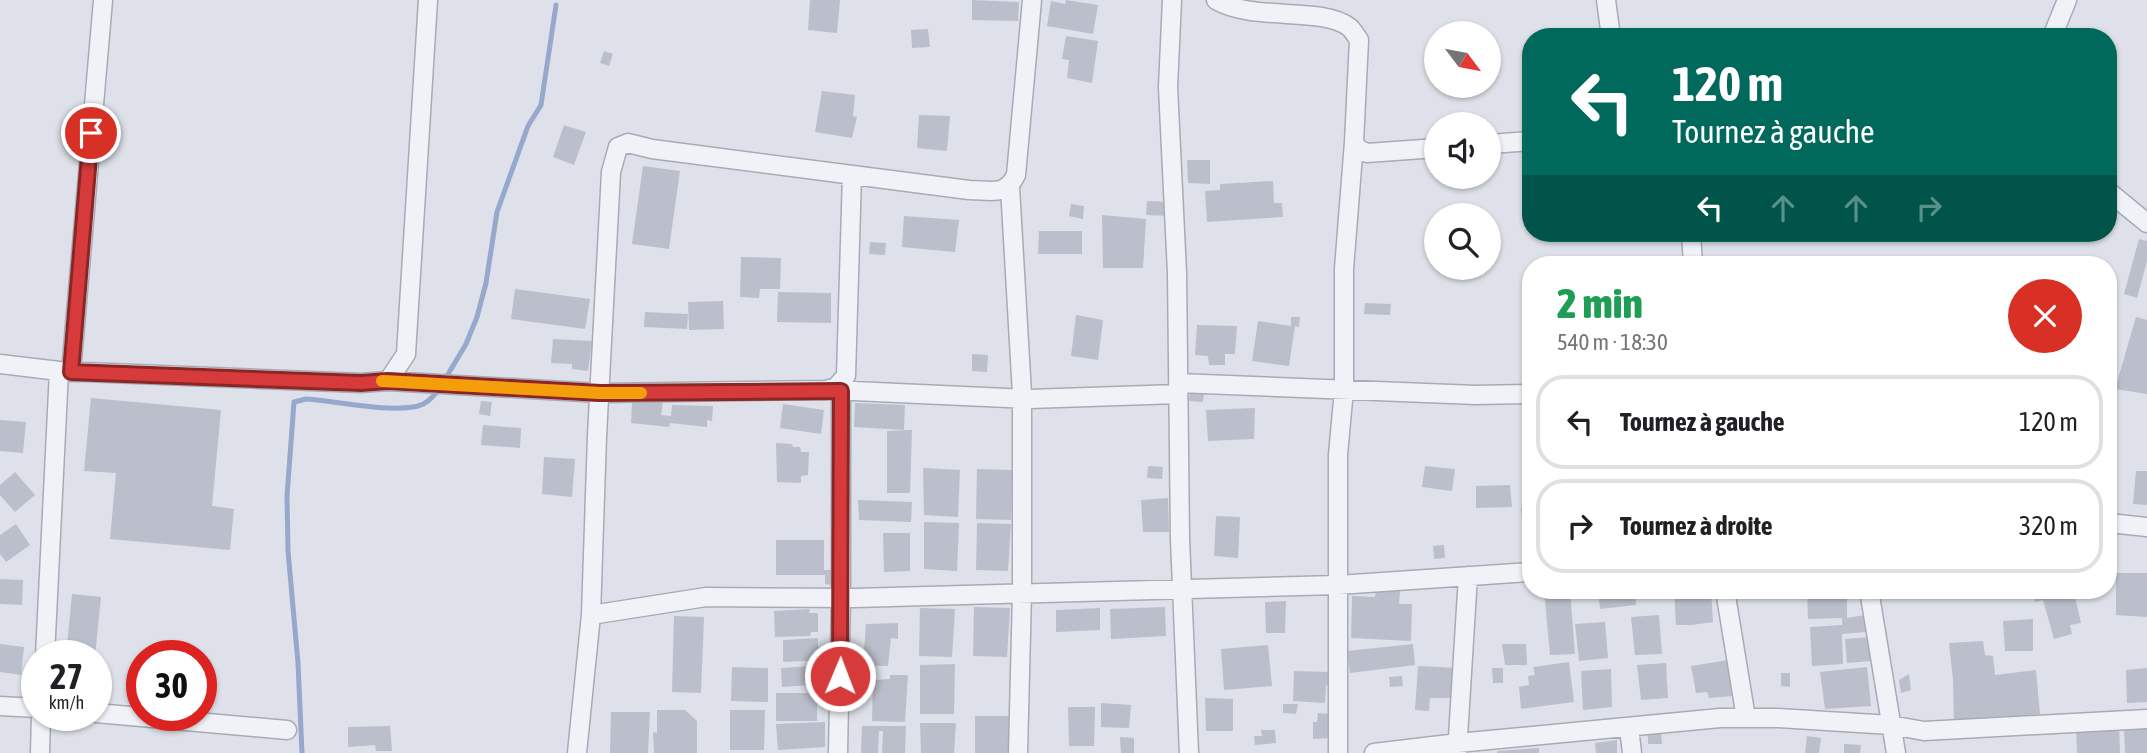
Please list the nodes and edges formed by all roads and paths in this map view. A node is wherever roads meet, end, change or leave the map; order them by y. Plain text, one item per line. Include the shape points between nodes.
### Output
1 (103, 0) edge
2 (428, 0) edge
3 (1032, 0) edge
4 (1172, 0) edge
5 (1216, 0) edge
6 (1605, 0) edge
7 (2067, 0) edge
8 (1610, 28) edge
9 (2056, 28) edge
10 (1354, 142) junction
11 (1522, 142) edge
12 (1501, 143) edge
13 (1424, 149) edge
14 (852, 175) junction
15 (1010, 187) junction
16 (2117, 199) edge
17 (2147, 223) edge
18 (0, 364) edge
19 (65, 371) junction
20 (388, 381) junction
21 (1178, 389) junction
22 (1344, 389) junction
23 (833, 390) junction
24 (600, 393) junction
25 (1522, 394) edge
26 (1022, 399) junction
27 (2117, 524) edge
28 (2147, 527) edge
29 (1522, 573) edge
30 (1468, 576) junction
31 (1338, 585) junction
32 (1182, 589) junction
33 (1022, 593) junction
34 (841, 598) junction
35 (1726, 599) edge
36 (1870, 599) edge
37 (591, 615) junction
38 (46, 640) edge
39 (0, 706) edge
40 (21, 707) edge
41 (112, 714) edge
42 (1746, 718) junction
43 (2147, 719) edge
44 (1891, 725) junction
45 (1629, 727) junction
46 (287, 730) dead end
47 (41, 731) edge
48 (1457, 748) edge
49 (40, 753) edge
50 (578, 753) edge
51 (838, 753) edge
52 (1018, 753) edge
53 (1189, 753) edge
54 (1338, 753) edge
55 (1374, 753) edge
56 (1632, 753) edge
57 (1896, 753) edge

1 - 19 street
2 - 20 street via 406,354
3 - 15 street via 1016,175
4 - 21 street via 1168,87
5 - 10 street via 1262,13 1331,18 1350,27 1359,40
6 - 8 street
7 - 9 street
10 - 13 street via 1367,153
10 - 22 street via 1344,269
11 - 12 street
14 - 15 street via 969,190
14 - 23 street via 846,376
14 - 24 street via 628,143 618,147 611,172
15 - 26 street
16 - 17 street
18 - 19 street
19 - 20 street
19 - 38 street
20 - 24 street
21 - 22 street
21 - 26 street
21 - 32 street
22 - 25 street
22 - 31 street via 1338,455
23 - 24 street
23 - 26 street
23 - 34 street
24 - 37 street
26 - 33 street
27 - 28 street
29 - 30 street
30 - 31 street
30 - 48 street
31 - 32 street
31 - 54 street
32 - 33 street
32 - 53 street
33 - 34 street
33 - 52 street
34 - 37 street via 706,597
34 - 51 street
35 - 42 street
36 - 44 street
37 - 50 street
39 - 40 street
41 - 46 street
42 - 44 street
42 - 45 street
43 - 44 street via 1924,731
44 - 57 street
45 - 48 street
45 - 56 street
47 - 49 street
48 - 55 street

